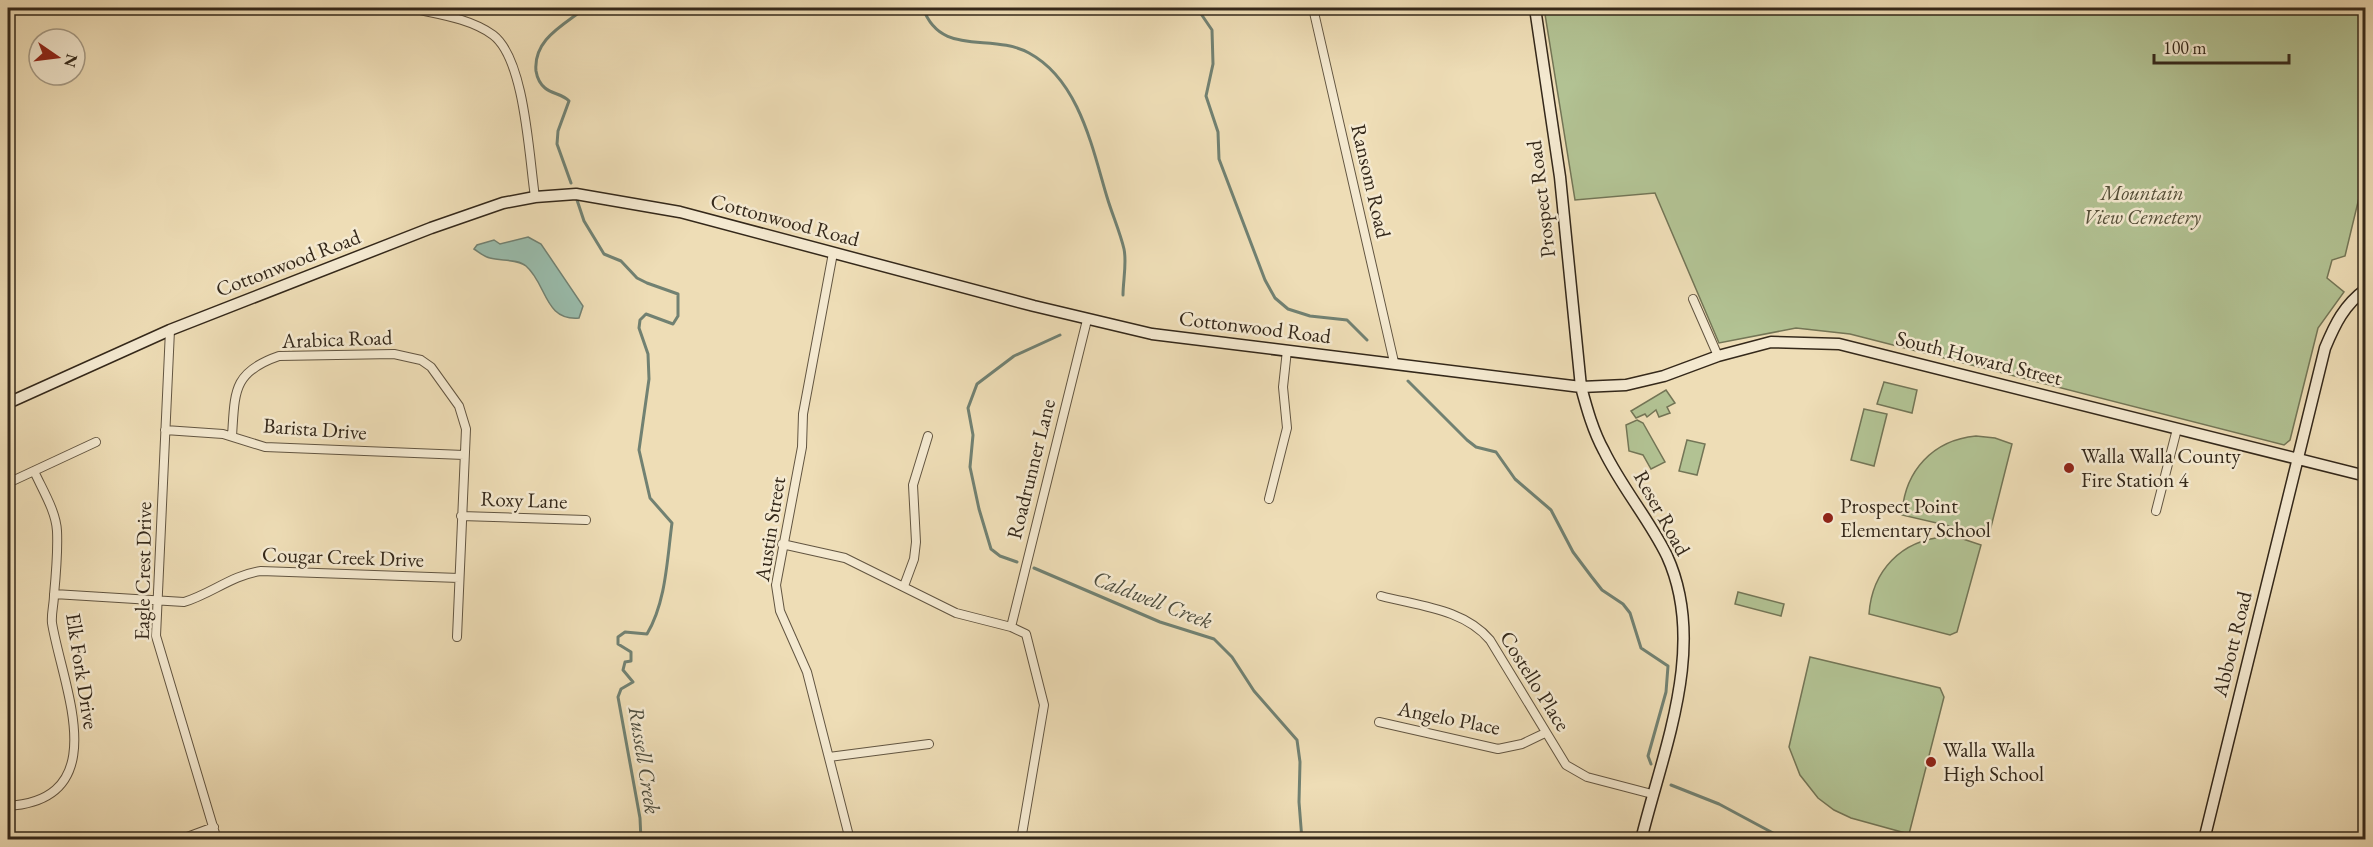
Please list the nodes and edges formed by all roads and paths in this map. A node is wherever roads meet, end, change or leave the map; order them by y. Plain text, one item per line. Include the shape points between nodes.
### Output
1 (410, 8) edge
2 (1313, 8) edge
3 (1535, 8) edge
4 (535, 197) junction
5 (833, 253) junction
6 (2366, 289) edge
7 (1693, 299) dead end
8 (1087, 320) junction
9 (170, 330) junction
10 (1287, 350) junction
11 (1718, 356) junction
12 (1394, 362) junction
13 (1581, 387) junction
14 (8, 403) edge
15 (2177, 429) junction
16 (165, 430) junction
17 (232, 436) junction
18 (928, 436) dead end
19 (96, 442) dead end
20 (464, 455) junction
21 (2299, 459) junction
22 (34, 471) junction
23 (2366, 476) edge
24 (8, 483) edge
25 (1269, 500) dead end
26 (2156, 511) dead end
27 (461, 516) junction
28 (586, 520) dead end
29 (782, 544) junction
30 (459, 578) junction
31 (904, 586) junction
32 (54, 594) junction
33 (1381, 596) dead end
34 (157, 600) junction
35 (1011, 627) junction
36 (457, 637) dead end
37 (1379, 722) dead end
38 (1545, 733) junction
39 (929, 744) dead end
40 (829, 757) junction
41 (1652, 794) junction
42 (8, 806) edge
43 (213, 827) junction
44 (179, 840) edge
45 (217, 840) edge
46 (850, 840) edge
47 (1021, 840) edge
48 (1641, 840) edge
49 (2204, 840) edge

1 - 4 street via 460,20 493,35 512,58
2 - 12 street, Ransom Road
3 - 13 street, Prospect Road via 1560,177
4 - 5 street, Cottonwood Road via 576,194 680,212
4 - 9 street, Cottonwood Road via 502,203 431,228
5 - 8 street, Cottonwood Road
5 - 29 street, Austin Street
6 - 21 street, Abbott Road via 2354,297 2338,318 2325,348
7 - 11 street
8 - 10 street, Cottonwood Road via 1152,334
8 - 35 street, Roadrunner Lane
9 - 14 street, Cottonwood Road
9 - 16 street, Eagle Crest Drive
10 - 12 street, Cottonwood Road
10 - 25 street via 1283,387 1287,428
11 - 13 street, South Howard Street via 1626,385
11 - 15 street, South Howard Street via 1771,342 1839,344
12 - 13 street, Cottonwood Road
13 - 41 street, Reser Road via 1604,452 1668,558 1684,620 1681,681
15 - 21 street, South Howard Street
15 - 26 street
16 - 17 street, Barista Drive
16 - 34 street, Eagle Crest Drive
17 - 20 street, Barista Drive via 265,447
17 - 20 street, Arabica Road via 237,384 265,361 279,356 394,354 421,360 431,367 459,406 466,429
18 - 31 street via 913,484 916,542
19 - 22 street
20 - 27 street, Arabica Road
21 - 23 street, South Howard Street
21 - 49 street, Abbott Road
22 - 24 street
22 - 32 street, Elk Fork Drive via 57,529
27 - 28 street, Roxy Lane
27 - 30 street, Arabica Road
29 - 31 street via 845,558
29 - 40 street, Austin Street via 776,585 780,611 807,672
30 - 34 street, Cougar Creek Drive via 261,571 243,574 184,602
30 - 36 street, Arabica Road
31 - 35 street via 956,613
32 - 34 street, Cougar Creek Drive
32 - 42 street, Elk Fork Drive via 52,620 73,706 75,751 64,780 47,795
33 - 38 street, Costello Place via 1463,617 1479,627
34 - 43 street, Eagle Crest Drive via 156,636
35 - 47 street via 1026,634 1044,705
37 - 38 street, Angelo Place via 1498,749 1522,744
38 - 41 street, Costello Place via 1566,765 1587,777
39 - 40 street
40 - 46 street, Austin Street
41 - 48 street, Reser Road
43 - 44 street
43 - 45 street, Eagle Crest Drive

